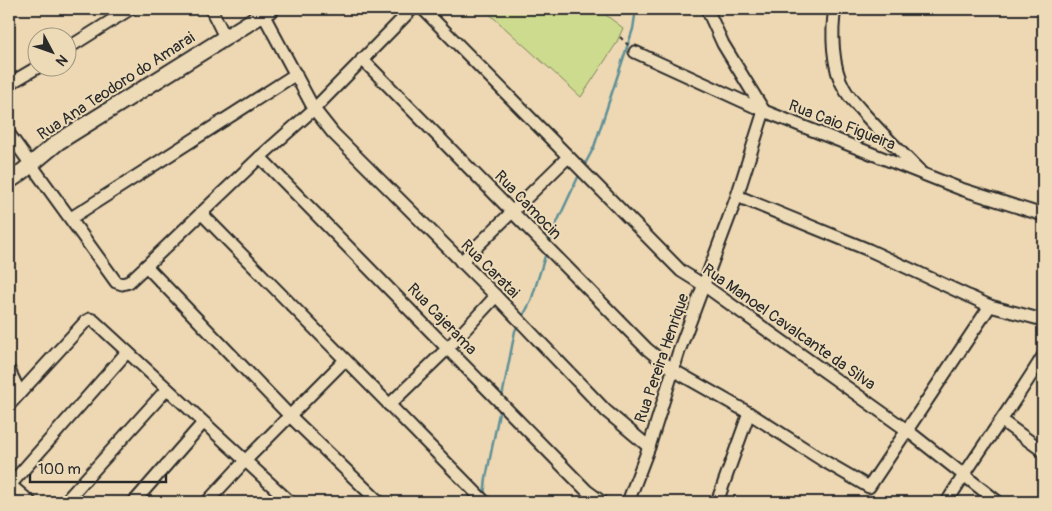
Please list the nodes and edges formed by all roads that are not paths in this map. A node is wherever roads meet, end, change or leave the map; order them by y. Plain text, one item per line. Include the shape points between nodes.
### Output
1 (130, 9) edge
2 (211, 9) edge
3 (412, 9) edge
4 (707, 9) edge
5 (835, 9) edge
6 (428, 10) edge
7 (267, 11) edge
8 (225, 37) junction
9 (78, 42) edge
10 (635, 52) dead end
11 (362, 59) junction
12 (28, 72) edge
13 (296, 74) junction
14 (9, 84) edge
15 (314, 109) junction
16 (764, 112) junction
17 (9, 134) edge
18 (260, 157) junction
19 (571, 160) junction
20 (31, 163) junction
21 (924, 174) junction
22 (9, 181) edge
23 (737, 196) junction
24 (511, 212) junction
25 (201, 213) junction
26 (1043, 215) edge
27 (71, 218) junction
28 (461, 262) junction
29 (146, 266) junction
30 (705, 286) junction
31 (496, 296) junction
32 (990, 306) junction
33 (1043, 320) edge
34 (448, 348) junction
35 (127, 352) junction
36 (1043, 356) edge
37 (346, 360) junction
38 (9, 370) edge
39 (673, 370) junction
40 (167, 389) junction
41 (20, 392) junction
42 (9, 405) edge
43 (390, 405) junction
44 (749, 413) junction
45 (290, 416) junction
46 (1002, 421) junction
47 (203, 423) junction
48 (908, 431) junction
49 (649, 447) junction
50 (1043, 451) edge
51 (245, 461) junction
52 (963, 476) junction
53 (10, 484) edge
54 (477, 498) edge
55 (283, 500) edge
56 (30, 502) edge
57 (65, 502) edge
58 (134, 502) edge
59 (208, 502) edge
60 (379, 502) edge
61 (602, 502) edge
62 (628, 502) edge
63 (717, 502) edge
64 (947, 502) edge
65 (998, 502) edge

1 - 9 street
2 - 8 street
3 - 11 street
4 - 16 street via 723,44
5 - 21 street via 833,39 837,70 843,86 884,136
6 - 19 street, Rua Manoel Cavalcante da Silva
7 - 8 street, Rua Ana Teodoro do Amarai
7 - 13 street, Rua Caratai
8 - 20 street, Rua Ana Teodoro do Amarai via 64,138
10 - 16 street, Rua Caio Figueira
11 - 15 street
11 - 24 street, Rua Camocin
12 - 14 street
13 - 15 street, Rua Caratai
13 - 27 street
15 - 18 street
15 - 28 street, Rua Caratai via 333,133
16 - 21 street, Rua Caio Figueira
16 - 23 street, Rua Pereira Henrique
17 - 20 street
18 - 25 street
18 - 34 street, Rua Cajerama
19 - 24 street
19 - 30 street, Rua Manoel Cavalcante da Silva via 680,271
20 - 22 street, Rua Ana Teodoro do Amarai
20 - 27 street
21 - 26 street, Rua Caio Figueira
23 - 30 street, Rua Pereira Henrique
23 - 32 street via 869,250
24 - 28 street
24 - 39 street, Rua Camocin via 647,349
25 - 29 street
25 - 37 street
27 - 29 street via 116,282 129,282
28 - 31 street, Rua Caratai
29 - 45 street
30 - 39 street, Rua Pereira Henrique
30 - 48 street, Rua Manoel Cavalcante da Silva
31 - 34 street
31 - 49 street, Rua Caratai via 606,411
32 - 33 street
32 - 48 street
34 - 43 street
34 - 61 street, Rua Cajerama via 587,491
35 - 40 street
35 - 41 street via 90,319
35 - 53 street
36 - 46 street
37 - 43 street
37 - 45 street
38 - 41 street
39 - 44 street, Rua Camocin
39 - 49 street, Rua Pereira Henrique
40 - 47 street
40 - 57 street
41 - 42 street
43 - 54 street
44 - 48 street, Rua Camocin via 869,487
44 - 63 street
45 - 51 street
45 - 60 street
46 - 50 street
46 - 52 street
47 - 51 street
47 - 58 street
48 - 52 street, Rua Manoel Cavalcante da Silva
49 - 62 street, Rua Pereira Henrique
51 - 55 street
51 - 59 street
52 - 64 street
52 - 65 street, Rua Manoel Cavalcante da Silva
53 - 56 street

